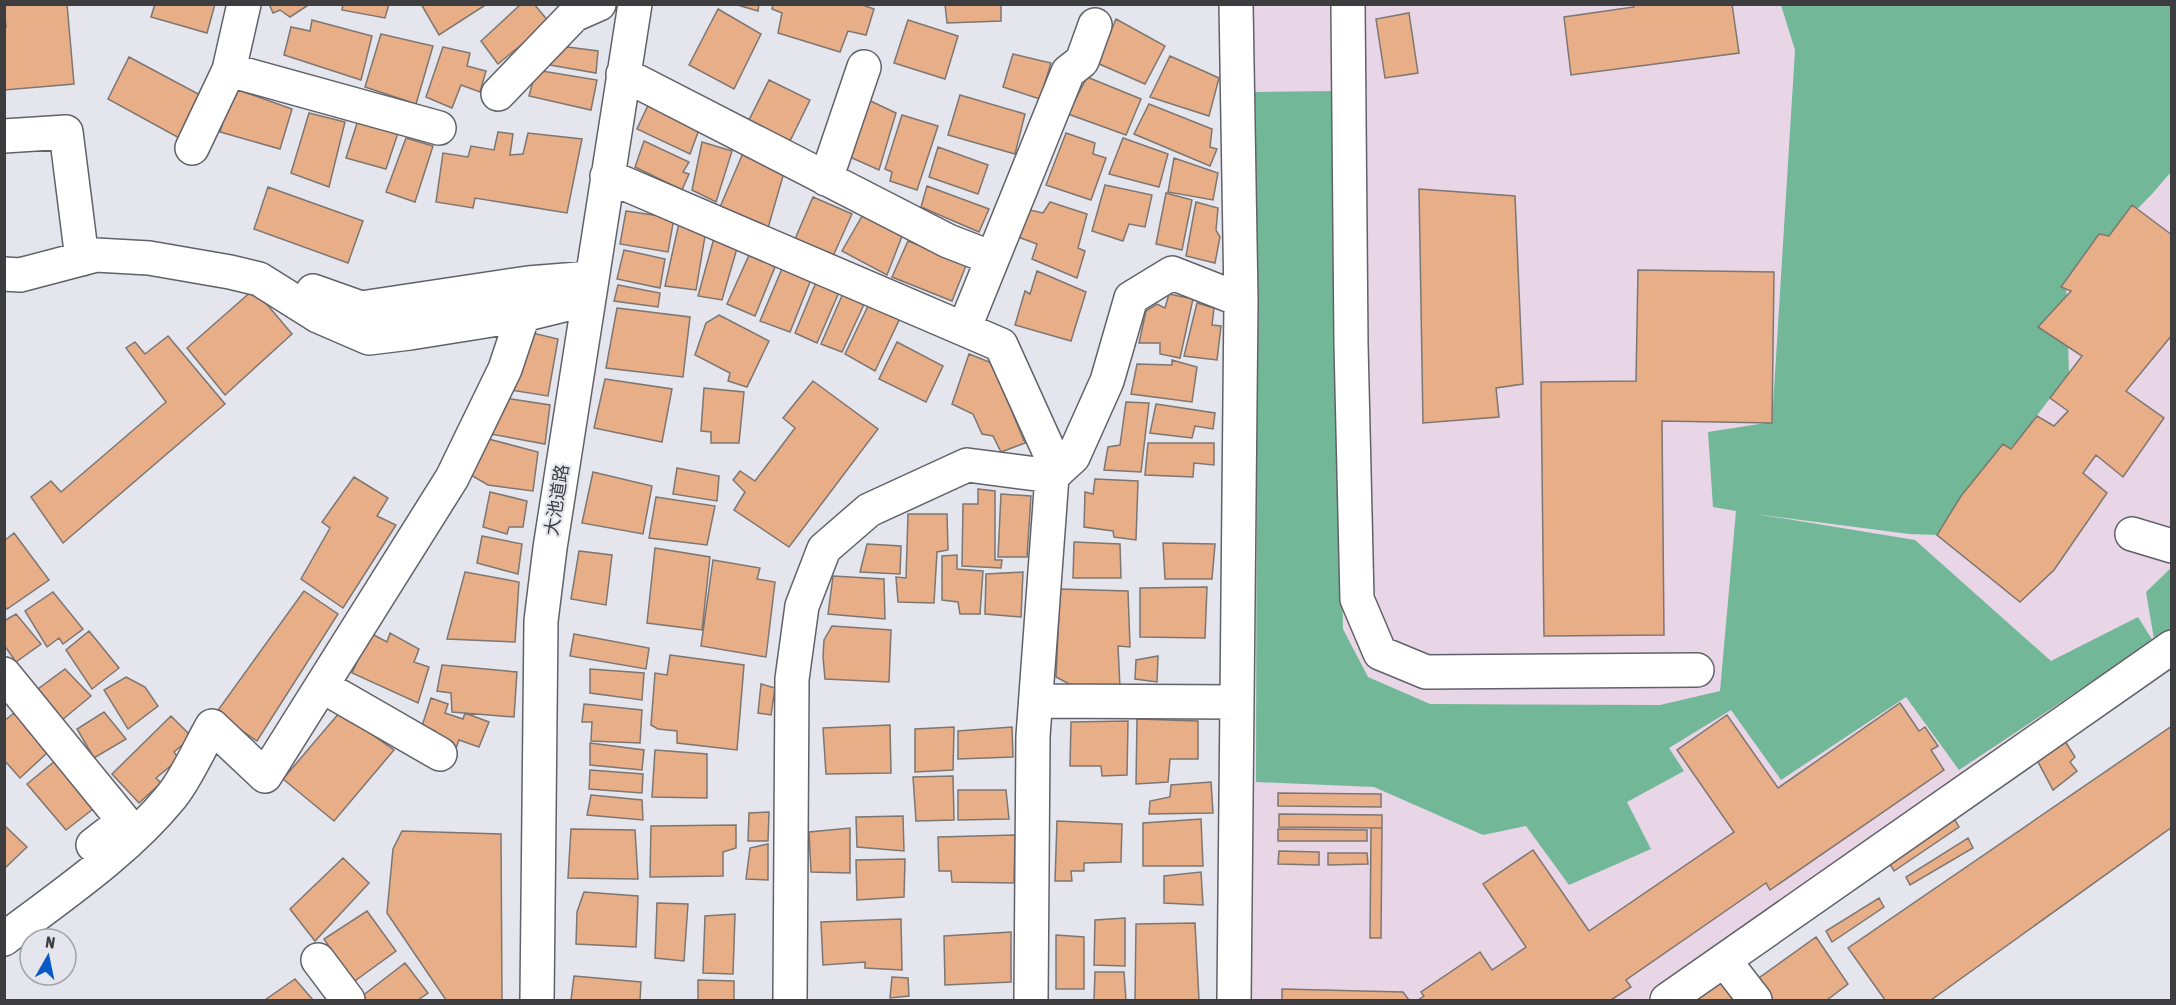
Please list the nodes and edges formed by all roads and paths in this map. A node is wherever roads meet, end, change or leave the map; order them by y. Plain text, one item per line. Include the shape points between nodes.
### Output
1 (244, 4) edge
2 (599, 4) edge
3 (635, 4) edge
4 (1236, 4) edge
5 (1348, 4) edge
6 (1095, 25) dead end
7 (864, 67) dead end
8 (230, 70) junction
9 (623, 74) junction
10 (498, 94) dead end
11 (440, 129) dead end
12 (4, 136) edge
13 (192, 148) dead end
14 (607, 176) junction
15 (826, 178) junction
16 (80, 247) junction
17 (993, 258) junction
18 (4, 274) edge
19 (590, 289) junction
20 (1241, 300) junction
21 (523, 315) junction
22 (964, 329) junction
23 (1055, 474) junction
24 (2132, 534) dead end
25 (2172, 546) edge
26 (2172, 647) edge
27 (1697, 670) dead end
28 (4, 674) edge
29 (322, 686) junction
30 (1036, 701) junction
31 (1238, 702) junction
32 (440, 754) dead end
33 (4, 914) edge
34 (4, 939) edge
35 (318, 960) dead end
36 (1724, 960) junction
37 (348, 1000) edge
38 (537, 1000) edge
39 (790, 1000) edge
40 (1031, 1000) edge
41 (1234, 1000) edge
42 (1667, 1000) edge
43 (1755, 1000) edge

1 - 8 street
2 - 10 street via 574,15
3 - 9 street, 大池道路
4 - 20 street
5 - 27 street via 1357,599 1380,653 1426,672
6 - 17 street via 1082,61 1068,72
7 - 15 street
8 - 11 street
8 - 13 street
9 - 14 street, 大池道路
9 - 15 street
12 - 16 street via 66,132
14 - 19 street, 大池道路
14 - 22 street
15 - 17 street via 948,241
16 - 18 street via 20,275
16 - 19 street via 153,241 215,251 286,270 314,293 361,308 528,283
16 - 21 street via 96,255 150,258 259,279 318,316 369,338
17 - 22 street
19 - 21 street
19 - 38 street, 大池道路 via 541,621
20 - 23 street via 1172,273 1131,298 1107,381 1073,457
20 - 31 street
21 - 29 street via 505,369 452,478
22 - 23 street via 1001,345
23 - 30 street
23 - 39 street via 967,465 869,510 824,549 802,606 792,679
24 - 25 street
26 - 36 street
28 - 33 street via 124,821
29 - 32 street
29 - 34 street via 265,776 212,726 173,795 136,835
30 - 31 street
30 - 40 street
31 - 41 street
35 - 37 street
36 - 42 street
36 - 43 street

